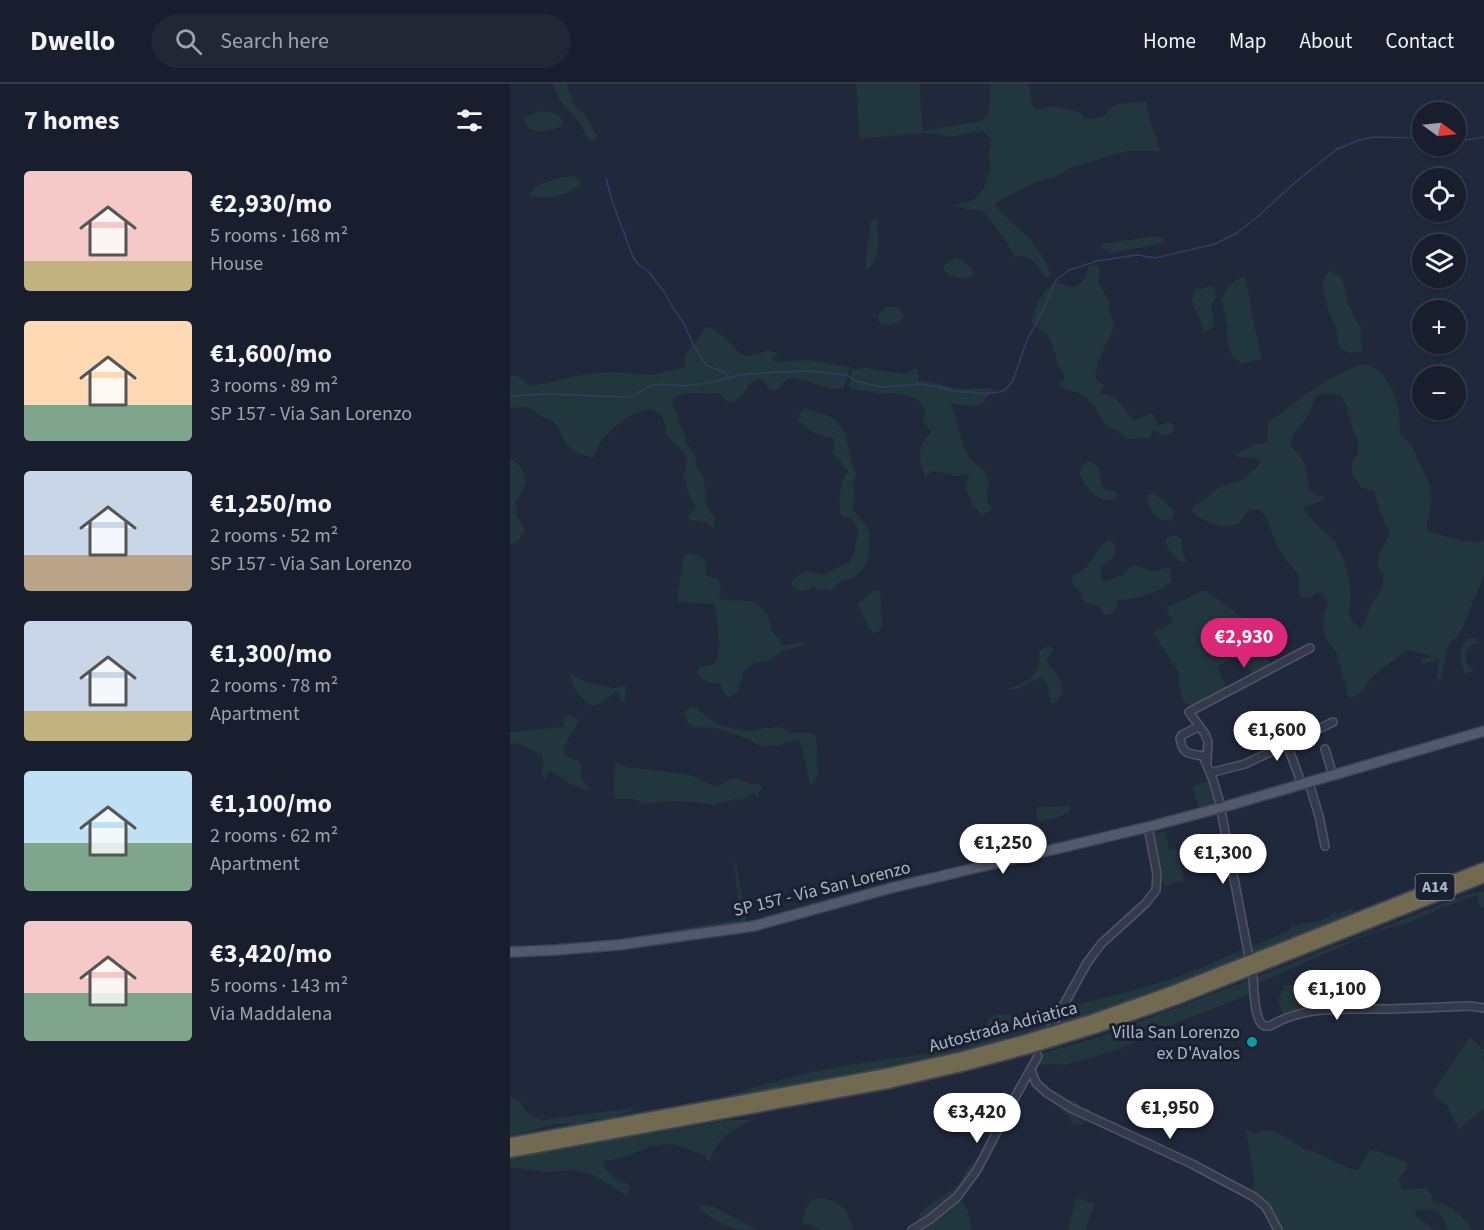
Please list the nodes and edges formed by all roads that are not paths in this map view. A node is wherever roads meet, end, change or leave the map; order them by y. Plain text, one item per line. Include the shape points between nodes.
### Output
1 (1310, 648) dead end
2 (1333, 722) dead end
3 (1198, 727) junction
4 (1484, 731) edge
5 (1287, 744) junction
6 (1325, 749) dead end
7 (1207, 765) junction
8 (1210, 773) junction
9 (1334, 776) junction
10 (1306, 784) junction
11 (1220, 808) junction
12 (1148, 827) junction
13 (1325, 846) dead end
14 (1484, 868) edge
15 (1484, 877) edge
16 (510, 952) edge
17 (1249, 957) dead end
18 (1253, 978) dead end
19 (1484, 1008) edge
20 (1052, 1026) dead end
21 (1038, 1056) dead end
22 (1031, 1070) junction
23 (510, 1143) edge
24 (510, 1152) edge
25 (912, 1230) edge
26 (1278, 1230) edge

1 - 3 street via 1189,712
2 - 5 street
3 - 7 street via 1208,742
3 - 7 street via 1182,735 1182,748 1203,756
4 - 9 main road, SP 157 - Via San Lorenzo
5 - 8 street via 1245,764
5 - 10 street
6 - 9 street
7 - 8 street
8 - 11 street
9 - 10 main road, SP 157 - Via San Lorenzo
10 - 11 main road, SP 157 - Via San Lorenzo
10 - 13 street via 1320,816
11 - 12 main road, SP 157 - Via San Lorenzo
11 - 17 street
12 - 16 main road, SP 157 - Via San Lorenzo via 891,888 754,926 618,945
12 - 20 street via 1157,874 1156,890 1095,952
14 - 23 highway, Autostrada Adriatica / A14 via 1171,992 1026,1040 887,1074
15 - 24 highway, Autostrada Adriatica / A14 via 1174,1000 1029,1048 888,1083
18 - 19 street via 1259,1019 1264,1026 1300,1013 1326,1009
21 - 22 street
22 - 25 street via 977,1170 957,1197
22 - 26 street via 1036,1083 1071,1108 1254,1197 1266,1207

